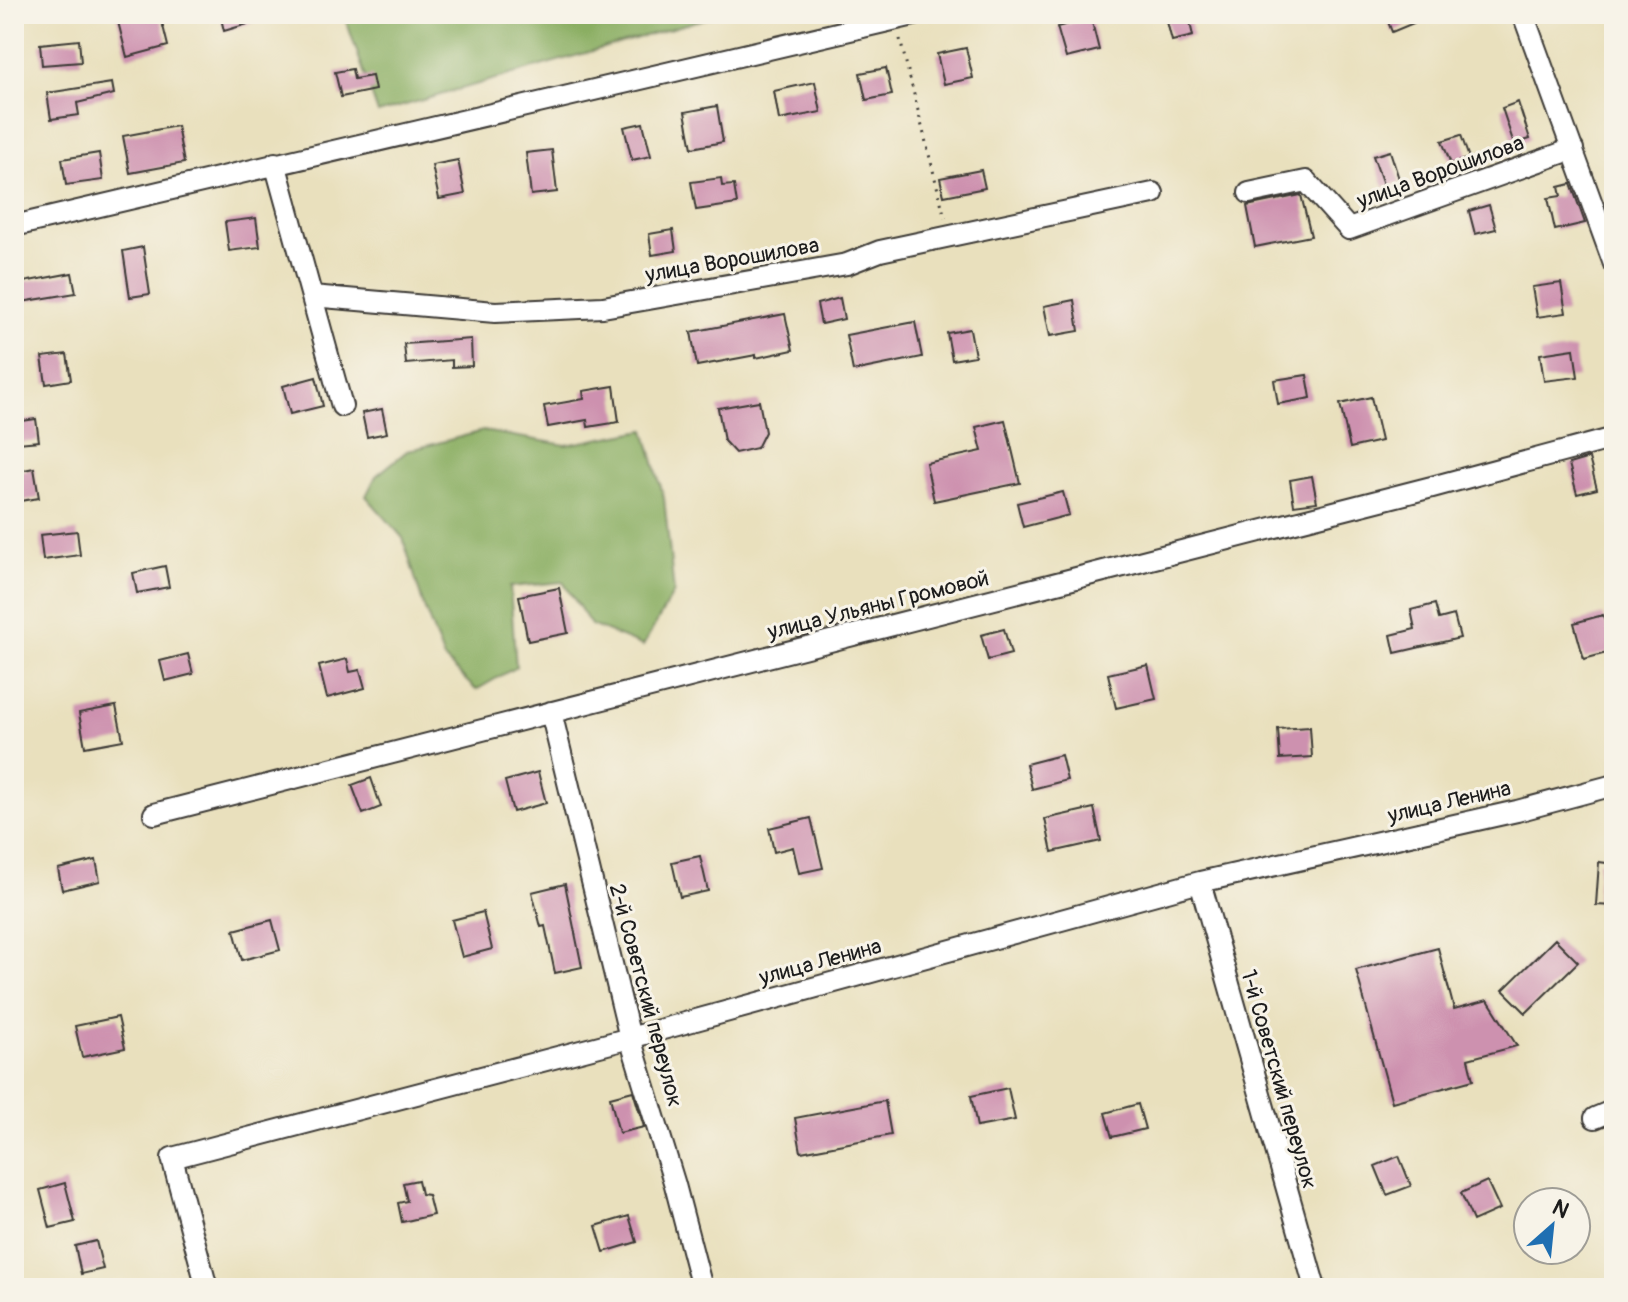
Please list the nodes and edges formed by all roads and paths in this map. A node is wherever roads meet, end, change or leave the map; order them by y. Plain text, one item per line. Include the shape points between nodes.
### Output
1 (918, 14) edge
2 (1523, 14) edge
3 (895, 19) junction
4 (1573, 149) junction
5 (275, 163) junction
6 (1153, 193) dead end
7 (1249, 193) dead end
8 (14, 226) edge
9 (1609, 227) edge
10 (949, 236) junction
11 (1614, 264) edge
12 (312, 296) junction
13 (342, 406) dead end
14 (1614, 438) edge
15 (551, 712) junction
16 (1614, 785) edge
17 (154, 814) dead end
18 (1200, 882) junction
19 (630, 1038) junction
20 (207, 1288) edge
21 (702, 1288) edge
22 (1315, 1288) edge

1 - 3 street
2 - 4 street
3 - 5 street
3 - 10 path
4 - 7 street, улица Ворошилова via 1349,229 1306,181
4 - 9 street
5 - 8 street
5 - 12 street
6 - 10 street, улица Ворошилова
9 - 11 street
10 - 12 street, улица Ворошилова via 847,264 603,307 495,312
12 - 13 street
14 - 15 street, улица Ульяны Громовой
15 - 17 street, улица Ульяны Громовой
15 - 19 street, 2-й Советский переулок
16 - 18 street, улица Ленина
18 - 19 street, улица Ленина
18 - 22 street, 1-й Советский переулок
19 - 20 street, улица Ленина via 172,1158
19 - 21 street, 2-й Советский переулок

